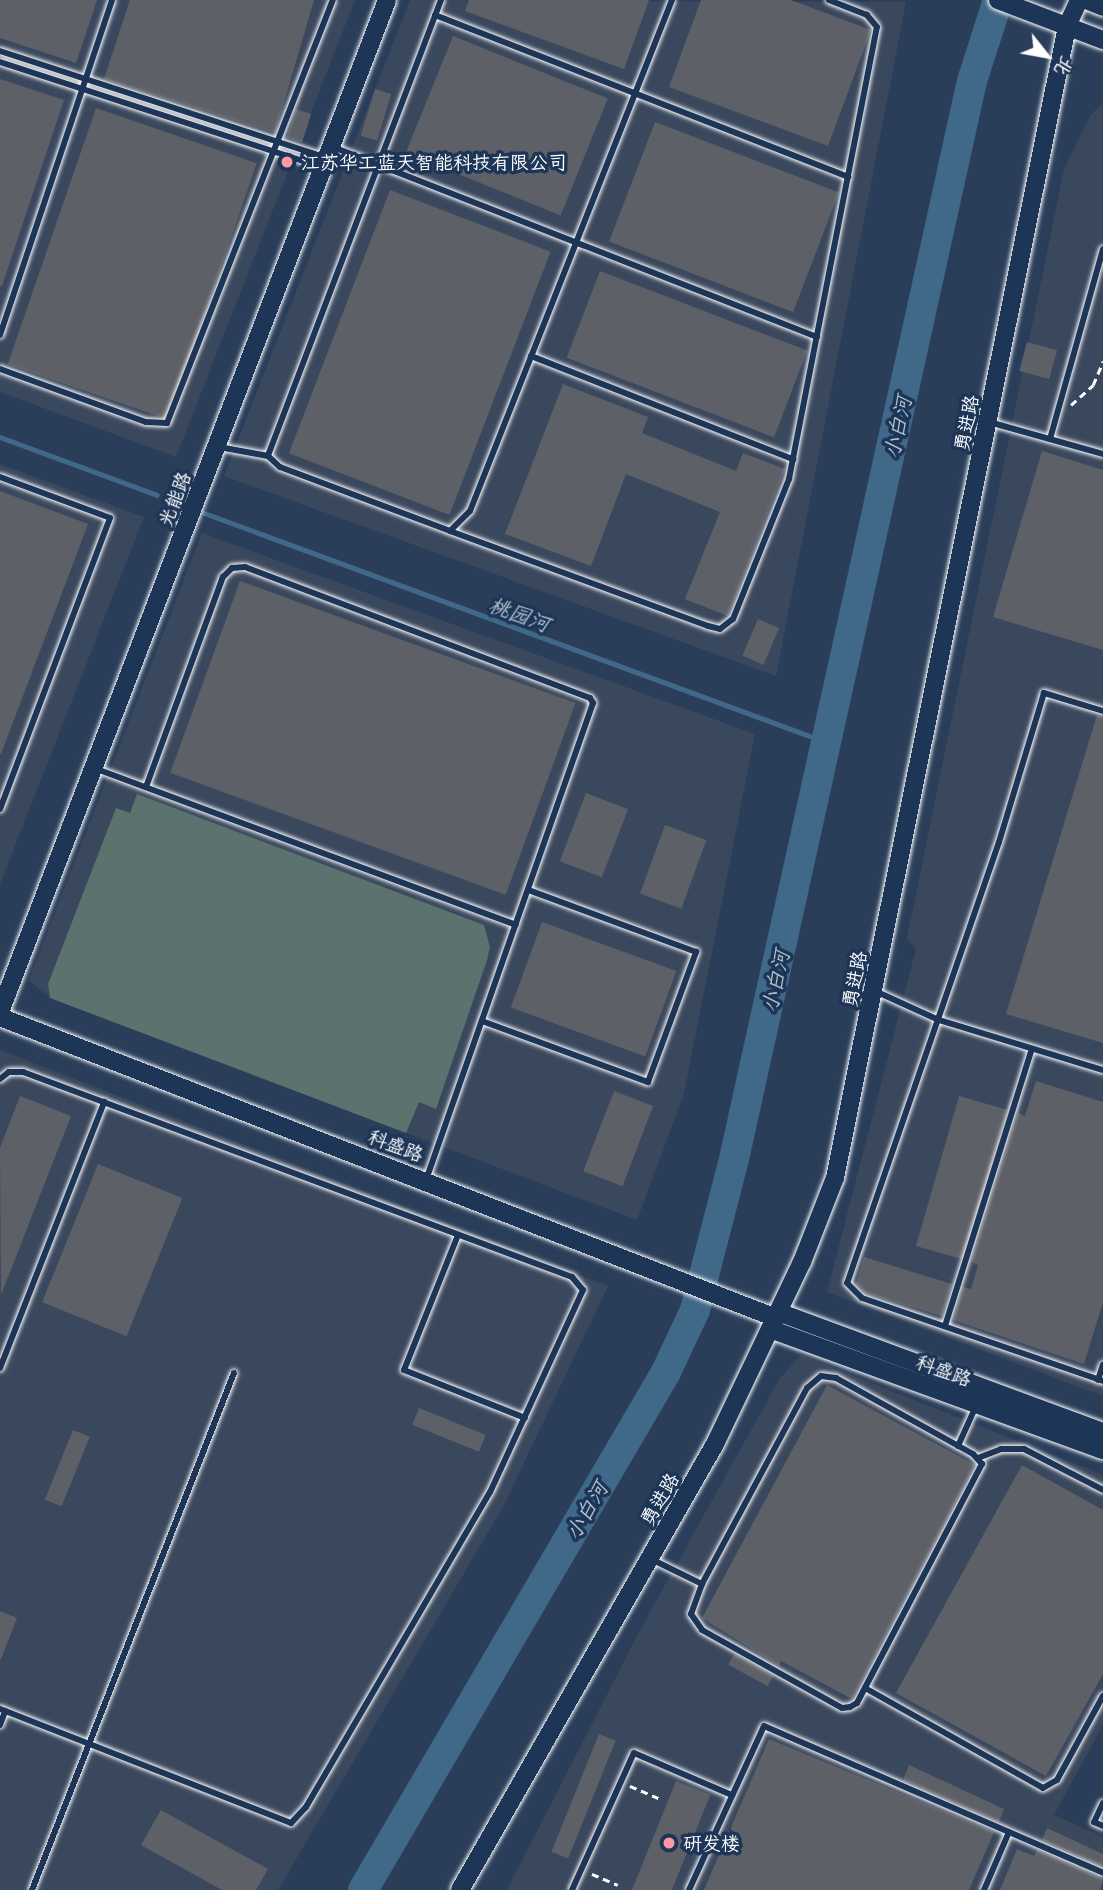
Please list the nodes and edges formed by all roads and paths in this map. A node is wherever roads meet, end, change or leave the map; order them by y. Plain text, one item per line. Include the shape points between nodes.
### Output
1 (112, 0) edge
2 (333, 0) edge
3 (387, 0) edge
4 (441, 0) edge
5 (672, 0) edge
6 (829, 0) edge
7 (998, 0) edge
8 (1080, 0) edge
9 (1086, 0) edge
10 (1103, 7) edge
11 (435, 15) junction
12 (1067, 26) junction
13 (1103, 40) edge
14 (0, 51) edge
15 (0, 62) edge
16 (87, 79) junction
17 (83, 89) junction
18 (635, 93) junction
19 (278, 142) junction
20 (274, 152) junction
21 (327, 157) junction
22 (378, 165) junction
23 (848, 177) junction
24 (576, 242) junction
25 (1103, 249) edge
26 (0, 335) edge
27 (817, 337) junction
28 (531, 356) junction
29 (1103, 361) edge
30 (0, 369) edge
31 (1056, 417) junction
32 (987, 422) junction
33 (1049, 439) junction
34 (216, 446) junction
35 (1103, 454) edge
36 (268, 456) junction
37 (793, 459) junction
38 (0, 477) edge
39 (450, 531) junction
40 (1103, 710) edge
41 (93, 768) junction
42 (145, 787) junction
43 (0, 809) edge
44 (528, 890) junction
45 (516, 925) junction
46 (873, 991) junction
47 (0, 1015) edge
48 (940, 1020) junction
49 (482, 1021) junction
50 (1032, 1049) junction
51 (1103, 1070) edge
52 (0, 1079) edge
53 (104, 1102) junction
54 (426, 1180) junction
55 (458, 1235) junction
56 (775, 1320) junction
57 (945, 1326) junction
58 (1103, 1365) edge
59 (0, 1368) edge
60 (234, 1373) dead end
61 (1101, 1380) edge
62 (981, 1396) junction
63 (525, 1418) junction
64 (1103, 1432) edge
65 (958, 1446) junction
66 (1103, 1450) edge
67 (978, 1458) junction
68 (1103, 1490) edge
69 (650, 1558) junction
70 (702, 1584) junction
71 (865, 1688) junction
72 (1103, 1696) edge
73 (3, 1710) edge
74 (0, 1725) edge
75 (90, 1744) junction
76 (620, 1782) junction
77 (732, 1796) junction
78 (660, 1799) dead end
79 (1103, 1803) edge
80 (1103, 1826) edge
81 (1009, 1832) junction
82 (581, 1869) junction
83 (1103, 1873) edge
84 (618, 1885) dead end
85 (32, 1890) edge
86 (460, 1890) edge
87 (572, 1890) edge
88 (688, 1890) edge
89 (984, 1890) edge

1 - 16 lane
2 - 19 lane
3 - 21 street, 光能路
4 - 11 lane
5 - 18 lane
6 - 23 lane via 867,15 877,27
7 - 12 street
8 - 12 street, 勇进路
9 - 10 street
11 - 18 lane
11 - 22 lane
12 - 13 street
12 - 32 street, 勇进路
14 - 16 lane
15 - 17 lane
16 - 17 lane
16 - 19 lane
17 - 20 lane
17 - 26 lane
18 - 23 lane
18 - 24 lane
19 - 20 lane
19 - 21 lane
20 - 21 lane
20 - 30 lane via 167,423 146,422
21 - 22 lane
21 - 34 street, 光能路
22 - 24 lane
22 - 36 lane
23 - 27 lane
24 - 27 lane
24 - 28 lane
25 - 31 lane
27 - 37 lane
28 - 37 lane
28 - 39 lane via 470,511
29 - 31 path via 1093,385
31 - 33 lane
32 - 33 lane
32 - 46 street, 勇进路
33 - 35 lane
34 - 36 lane
34 - 41 street, 光能路
36 - 39 lane via 280,467
37 - 39 lane via 733,619 720,629
38 - 43 lane via 110,518
40 - 48 lane via 1044,693
41 - 42 lane
41 - 47 street, 光能路
42 - 44 lane via 223,577 232,568 245,567 590,698 593,703
42 - 45 lane
44 - 45 lane
44 - 49 lane via 696,952 648,1082
45 - 49 lane
46 - 48 lane
46 - 56 street, 勇进路 via 835,1178
47 - 54 street, 科盛路
48 - 50 lane
48 - 57 lane via 847,1283 862,1298
49 - 54 lane
50 - 51 lane
50 - 57 lane
52 - 53 lane via 9,1072 23,1072
53 - 55 lane
53 - 59 lane
54 - 56 street, 科盛路
55 - 63 lane via 404,1370
55 - 63 lane via 581,1283 583,1290
56 - 62 street, 科盛路
56 - 69 street, 勇进路 via 715,1444
57 - 61 lane
58 - 61 lane
60 - 75 lane
62 - 64 street, 科盛路
62 - 65 lane
62 - 66 street, 科盛路
63 - 75 lane via 490,1492 306,1807 291,1823
65 - 67 lane
65 - 70 lane via 836,1378 821,1376 807,1388
67 - 68 lane via 1001,1449 1024,1449
67 - 71 lane via 982,1471
69 - 70 lane
69 - 86 street, 勇进路
70 - 71 lane via 691,1614 714,1639 842,1708 857,1703
71 - 72 lane via 1043,1788 1057,1780
73 - 74 lane
73 - 75 lane
75 - 85 lane
76 - 77 lane via 634,1753
76 - 78 path
76 - 82 lane
77 - 81 lane via 764,1726
77 - 88 lane
79 - 80 lane via 1094,1822
81 - 83 lane
81 - 89 lane
82 - 84 path
82 - 87 lane

